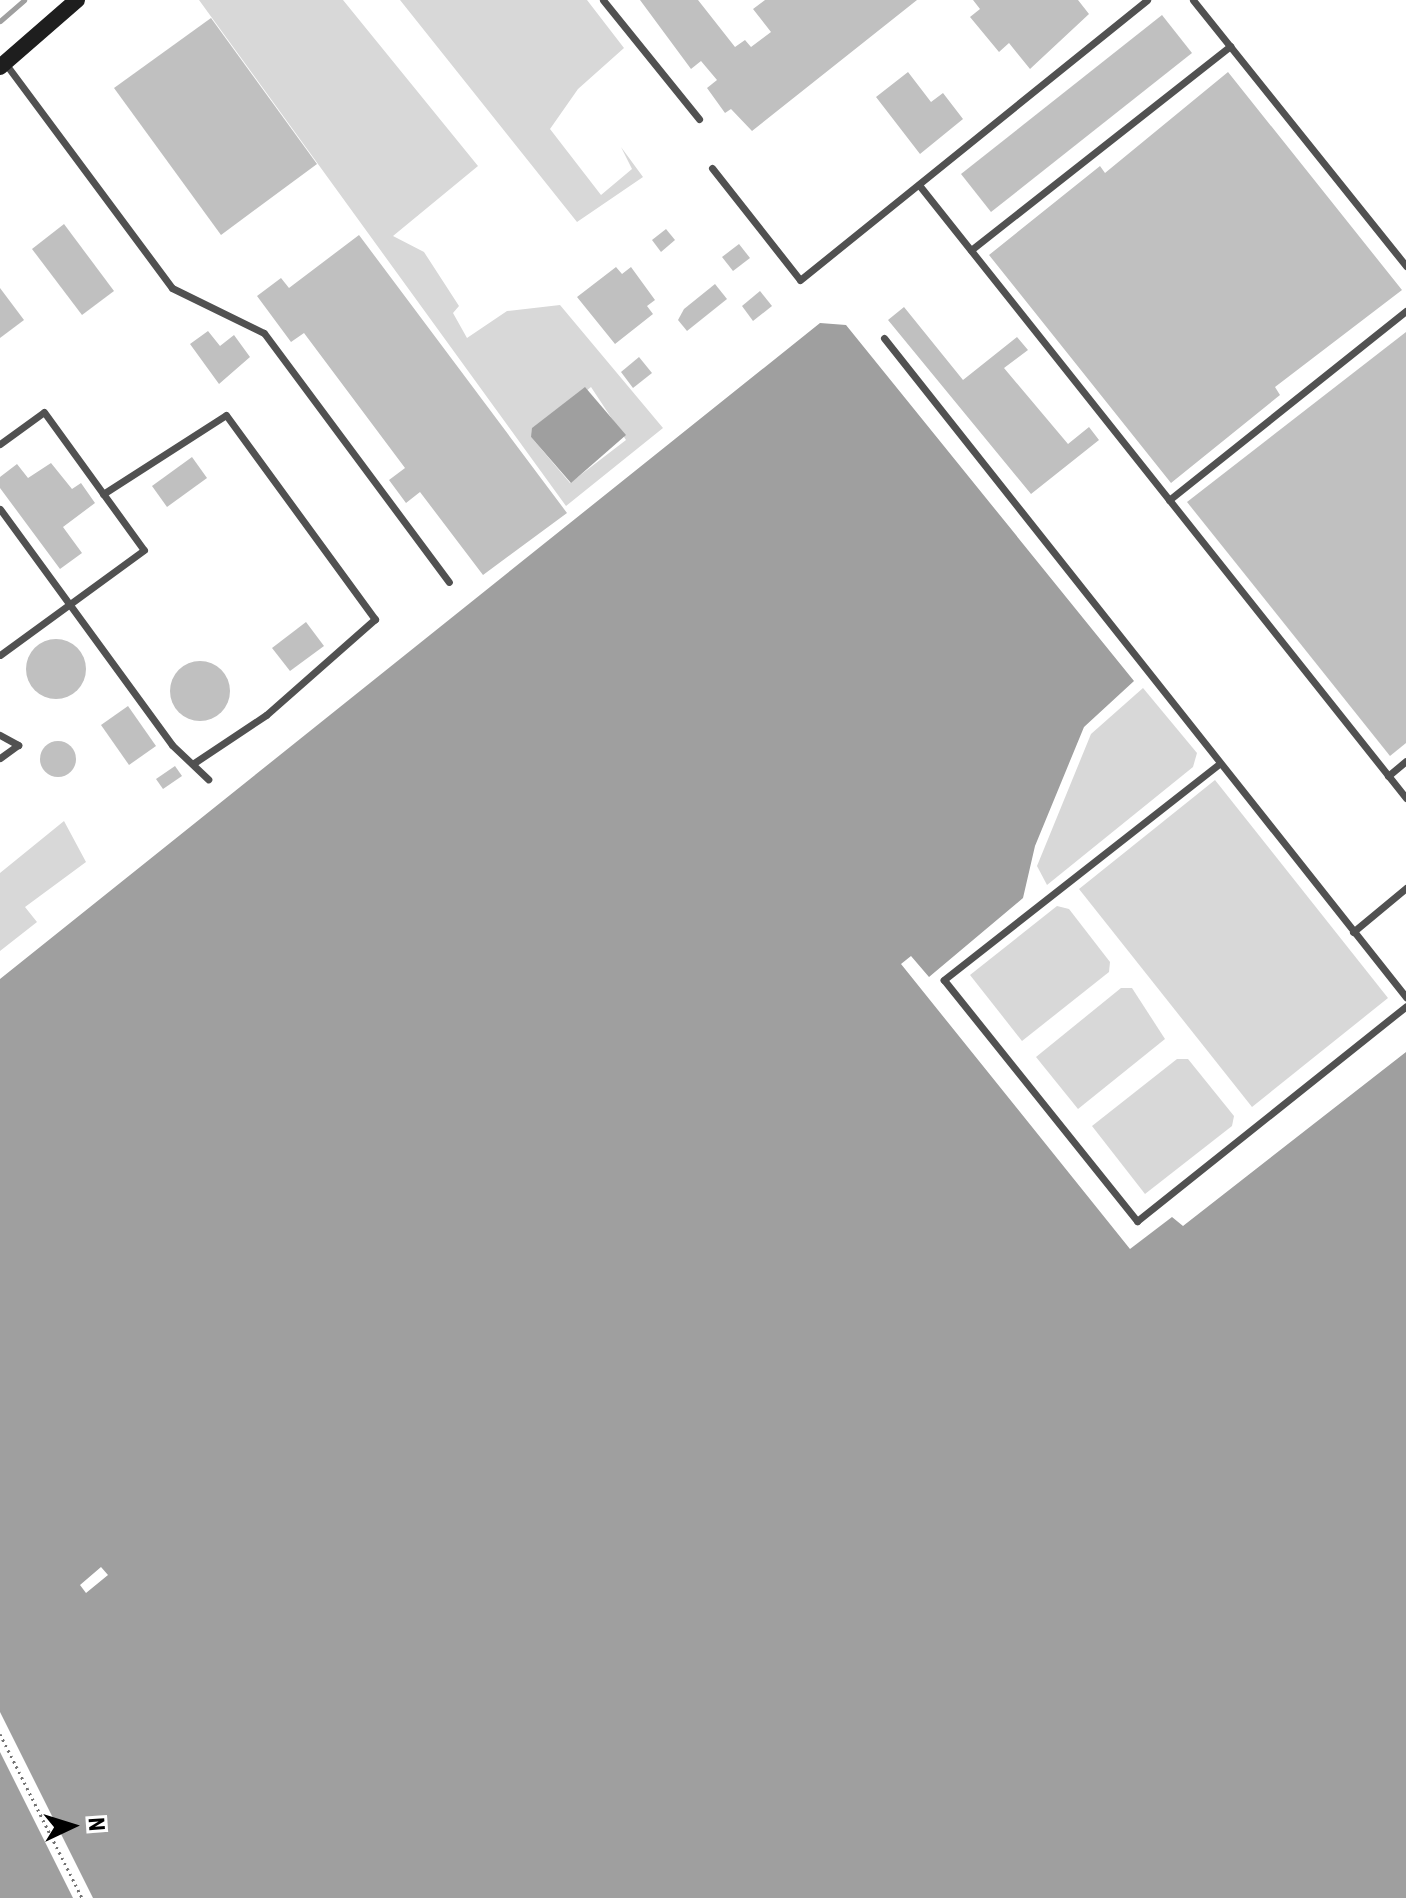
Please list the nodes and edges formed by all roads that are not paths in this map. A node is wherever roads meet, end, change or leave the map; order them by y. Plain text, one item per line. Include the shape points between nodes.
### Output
1 (77, 0) edge
2 (603, 0) edge
3 (1147, 0) edge
4 (1193, 0) edge
5 (1230, 46) junction
6 (2, 65) edge
7 (699, 119) dead end
8 (712, 168) dead end
9 (919, 185) junction
10 (971, 250) junction
11 (1406, 266) edge
12 (1406, 311) edge
13 (884, 338) dead end
14 (0, 444) edge
15 (103, 494) junction
16 (1169, 500) junction
17 (0, 509) edge
18 (449, 582) dead end
19 (70, 604) junction
20 (0, 655) edge
21 (0, 735) edge
22 (0, 758) edge
23 (1406, 761) edge
24 (194, 763) junction
25 (1219, 764) junction
26 (1388, 776) junction
27 (208, 779) dead end
28 (1406, 798) edge
29 (1406, 888) edge
30 (1353, 932) junction
31 (1406, 997) edge
32 (1406, 1006) edge

1 - 6 street
2 - 7 lane
3 - 9 lane
4 - 5 lane
5 - 10 lane
5 - 11 lane
6 - 18 lane via 172,288 264,333
8 - 9 lane via 800,280
9 - 10 lane
10 - 16 lane
12 - 16 lane
13 - 25 lane
14 - 15 lane via 44,412
15 - 19 lane via 144,550
15 - 24 lane via 226,415 375,619 266,715
16 - 26 lane
17 - 19 lane
19 - 20 lane
19 - 24 lane via 172,745
21 - 22 lane via 18,745
23 - 26 lane
24 - 27 lane
25 - 30 lane
25 - 32 lane via 944,980 1137,1221
26 - 28 lane
29 - 30 lane
30 - 31 lane

